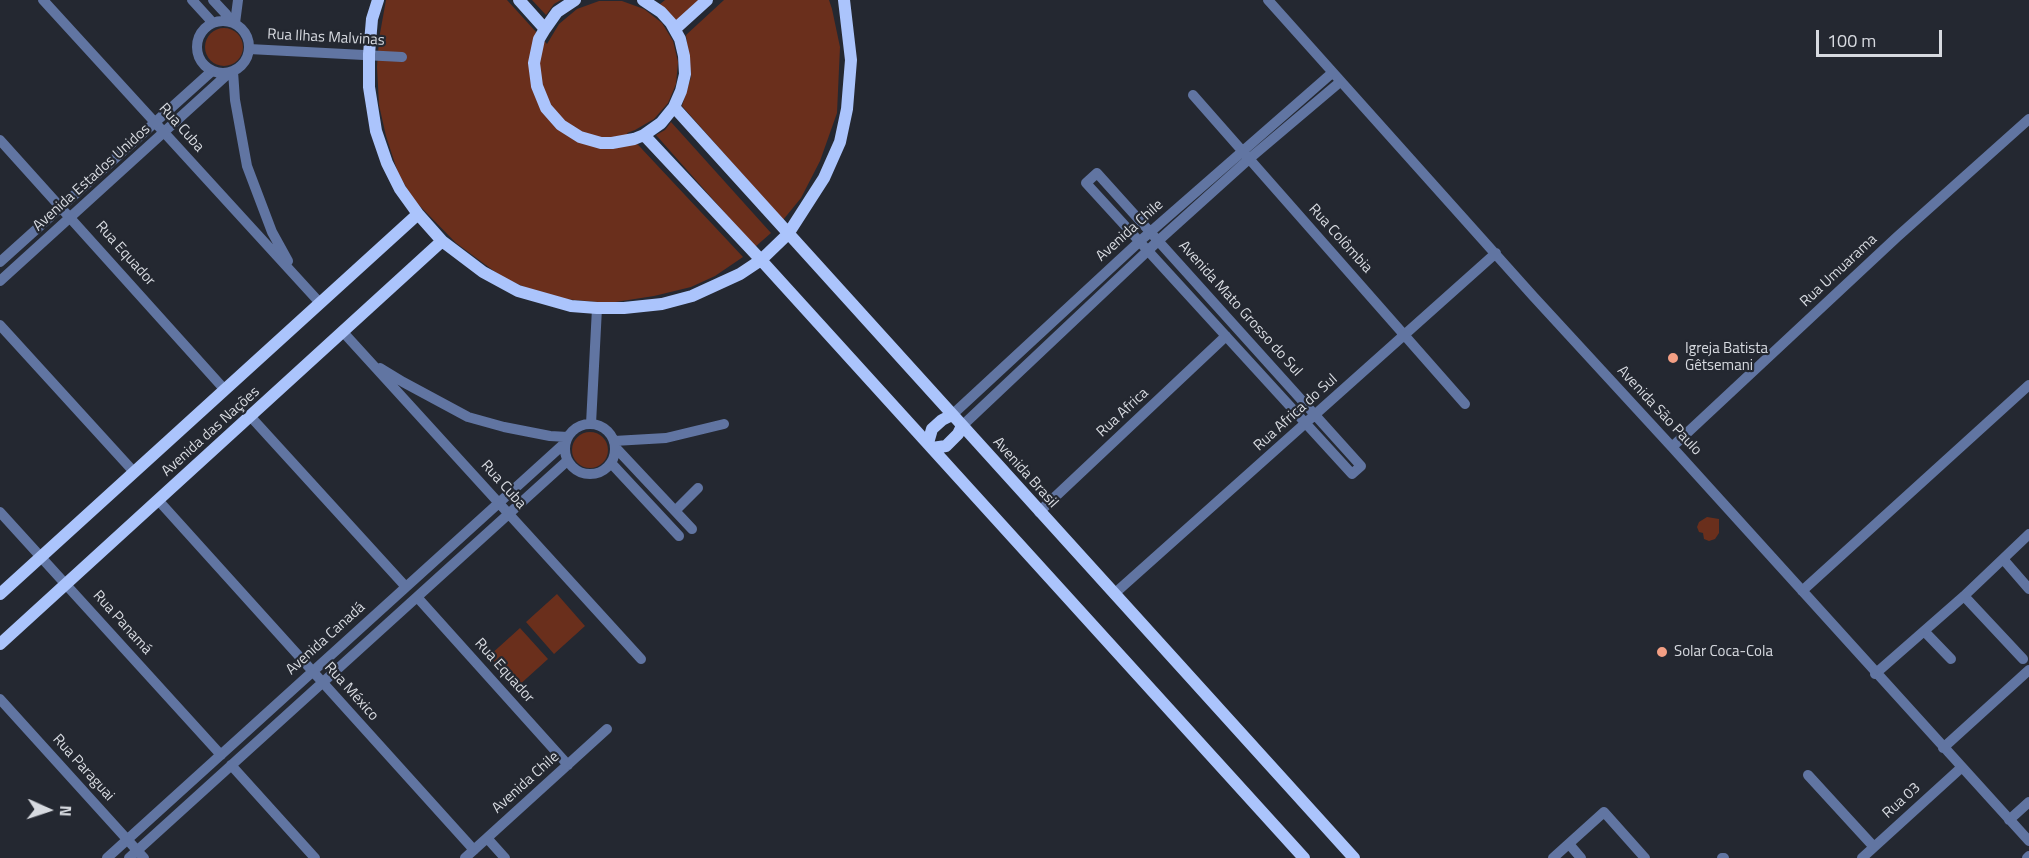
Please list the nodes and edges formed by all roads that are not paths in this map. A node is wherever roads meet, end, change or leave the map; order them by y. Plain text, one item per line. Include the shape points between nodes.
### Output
1 (43, 0) edge
2 (192, 0) edge
3 (213, 0) edge
4 (238, 0) edge
5 (378, 0) edge
6 (519, 0) edge
7 (574, 0) edge
8 (707, 0) edge
9 (844, 0) edge
10 (1268, 0) edge
11 (648, 1) edge
12 (213, 23) junction
13 (232, 23) junction
14 (545, 29) junction
15 (675, 29) junction
16 (249, 49) junction
17 (369, 54) junction
18 (402, 57) dead end
19 (212, 70) junction
20 (232, 72) junction
21 (1336, 77) junction
22 (1193, 95) dead end
23 (674, 107) junction
24 (2029, 119) edge
25 (155, 122) junction
26 (164, 132) junction
27 (644, 135) junction
28 (0, 140) edge
29 (1245, 155) junction
30 (61, 207) junction
31 (418, 214) junction
32 (71, 217) junction
33 (1150, 232) junction
34 (788, 234) junction
35 (442, 241) junction
36 (1140, 241) junction
37 (1158, 241) junction
38 (1149, 251) junction
39 (1496, 253) junction
40 (761, 260) junction
41 (0, 262) edge
42 (296, 277) junction
43 (0, 281) edge
44 (320, 303) junction
45 (597, 308) junction
46 (0, 325) edge
47 (343, 332) junction
48 (1226, 336) junction
49 (1405, 336) junction
50 (368, 359) junction
51 (2029, 385) edge
52 (225, 390) junction
53 (1465, 404) dead end
54 (952, 415) junction
55 (1315, 415) junction
56 (250, 416) junction
57 (591, 424) junction
58 (724, 424) dead end
59 (1306, 424) junction
60 (962, 426) junction
61 (567, 440) junction
62 (614, 444) junction
63 (930, 446) junction
64 (1672, 447) junction
65 (567, 461) junction
66 (611, 463) junction
67 (134, 472) junction
68 (698, 488) dead end
69 (158, 500) junction
70 (499, 503) junction
71 (675, 511) junction
72 (0, 512) edge
73 (1040, 512) junction
74 (509, 513) junction
75 (692, 529) dead end
76 (2029, 534) edge
77 (680, 536) dead end
78 (41, 557) junction
79 (2003, 559) junction
80 (66, 584) junction
81 (406, 587) junction
82 (2029, 590) edge
83 (1802, 591) junction
84 (0, 594) edge
85 (1114, 594) junction
86 (1964, 596) junction
87 (417, 597) junction
88 (1924, 631) junction
89 (0, 644) edge
90 (642, 659) dead end
91 (1951, 659) dead end
92 (2023, 659) dead end
93 (2029, 671) edge
94 (313, 672) junction
95 (1875, 674) junction
96 (322, 682) junction
97 (0, 699) edge
98 (607, 729) dead end
99 (1943, 748) junction
100 (221, 755) junction
101 (231, 765) junction
102 (568, 765) junction
103 (1962, 767) junction
104 (1808, 775) dead end
105 (2029, 802) edge
106 (2008, 820) junction
107 (487, 838) junction
108 (127, 840) junction
109 (2029, 841) edge
110 (1569, 844) junction
111 (1874, 847) junction
112 (474, 850) junction
113 (137, 855) edge
114 (107, 858) edge
115 (315, 858) edge
116 (465, 858) edge
117 (505, 858) edge
118 (1304, 858) edge
119 (1354, 858) edge
120 (1553, 858) edge
121 (1581, 858) edge
122 (1645, 858) edge
123 (1862, 858) edge

1 - 25 street, Rua Cuba
2 - 12 street
3 - 13 street
4 - 13 street
5 - 17 main road
6 - 14 main road
7 - 14 main road via 557,12
8 - 15 main road
9 - 34 main road via 851,60 840,141 824,178
10 - 21 street, Avenida São Paulo
11 - 15 main road
12 - 13 street
12 - 19 street via 201,33 197,48 202,62
13 - 16 street via 246,33
14 - 27 main road via 536,51 534,75 540,98 553,118 580,137 601,143 623,142
15 - 23 main road via 685,74
16 - 17 street, Rua Ilhas Malvinas
16 - 20 street via 241,67
17 - 18 street, Rua Ilhas Malvinas
17 - 31 main road via 376,131 387,164
19 - 20 street
19 - 25 street, Avenida Estados Unidos
20 - 26 street, Avenida Estados Unidos
20 - 42 street via 248,166 272,232
21 - 29 street, Avenida Chile
21 - 39 street, Avenida São Paulo
22 - 29 street, Rua Colômbia
23 - 27 main road
23 - 34 main road, Avenida Brasil
24 - 64 street, Rua Umuarama
25 - 26 street, Rua Cuba
25 - 30 street, Avenida Estados Unidos
26 - 32 street, Avenida Estados Unidos
26 - 42 street, Rua Cuba
27 - 40 main road
28 - 30 street, Rua Equador
29 - 33 street, Avenida Chile
29 - 37 street, Avenida Chile
29 - 49 street, Rua Colômbia
30 - 32 street, Rua Equador
30 - 41 street, Avenida Estados Unidos
31 - 35 main road
31 - 44 main road, Avenida das Nações
32 - 43 street, Avenida Estados Unidos
32 - 52 street, Rua Equador
33 - 36 street, Avenida Chile
33 - 36 street, Avenida Mato Grosso do Sul via 1097,172 1086,183
33 - 37 street, Avenida Mato Grosso do Sul
34 - 40 main road
34 - 54 main road, Avenida Brasil
35 - 45 main road via 483,272 518,291 570,306
35 - 47 main road, Avenida das Nações
36 - 38 street, Avenida Mato Grosso do Sul
36 - 54 street, Avenida Chile
37 - 38 street, Avenida Chile
37 - 55 street, Avenida Mato Grosso do Sul
38 - 48 street, Avenida Mato Grosso do Sul
38 - 60 street, Avenida Chile
39 - 49 street, Rua Africa do Sul
39 - 64 street, Avenida São Paulo
40 - 45 main road via 692,296 662,304
40 - 63 main road
42 - 44 street, Rua Cuba
44 - 52 main road, Avenida das Nações
45 - 57 street
46 - 67 street
47 - 50 street, Rua Cuba
47 - 56 main road, Avenida das Nações
48 - 59 street, Avenida Mato Grosso do Sul
48 - 73 street, Rua Africa
49 - 53 street, Rua Colômbia
49 - 55 street, Rua Africa do Sul
50 - 61 street via 468,417
50 - 70 street, Rua Cuba
51 - 83 street
52 - 67 main road, Avenida das Nações
54 - 60 main road, Avenida Brasil
54 - 63 main road via 932,429
55 - 59 street, Rua Africa do Sul
55 - 59 street, Avenida Mato Grosso do Sul via 1361,466 1352,474
56 - 69 main road, Avenida das Nações
56 - 81 street
57 - 61 street via 576,428
57 - 62 street via 605,429
58 - 62 street via 666,438
59 - 85 street, Rua Africa do Sul
60 - 63 main road via 946,446
60 - 73 main road, Avenida Brasil
61 - 65 street
61 - 70 street, Avenida Canadá
62 - 66 street
62 - 71 street
63 - 118 main road
64 - 83 street, Avenida São Paulo
65 - 66 street via 577,472 592,475
65 - 74 street, Avenida Canadá
66 - 77 street
67 - 78 main road, Avenida das Nações
68 - 71 street
69 - 80 main road, Avenida das Nações
69 - 94 street, Rua México
70 - 74 street, Rua Cuba
70 - 81 street, Avenida Canadá
71 - 75 street
72 - 78 street, Rua Panamá
73 - 85 main road, Avenida Brasil
74 - 87 street, Avenida Canadá
74 - 90 street, Rua Cuba
76 - 79 street
78 - 80 street, Rua Panamá
78 - 84 main road, Avenida das Nações
79 - 82 street
79 - 86 street
80 - 89 main road, Avenida das Nações
80 - 100 street, Rua Panamá
81 - 94 street, Avenida Canadá
83 - 95 street, Avenida São Paulo
85 - 119 main road, Avenida Brasil
86 - 88 street
86 - 92 street
87 - 96 street, Avenida Canadá
87 - 102 street, Rua Equador
88 - 91 street
88 - 95 street
93 - 99 street
94 - 96 street, Rua México
94 - 100 street, Avenida Canadá
95 - 99 street, Avenida São Paulo
96 - 101 street, Avenida Canadá
96 - 112 street, Rua México
97 - 108 street, Rua Paraguai
98 - 102 street, Avenida Chile
99 - 103 street, Avenida São Paulo
100 - 108 street, Avenida Canadá
101 - 113 street, Avenida Canadá
101 - 115 street
102 - 107 street, Avenida Chile
103 - 106 street, Avenida São Paulo
103 - 111 street, Rua 03
104 - 111 street
105 - 106 street
106 - 109 street, Avenida São Paulo
107 - 112 street, Avenida Chile
107 - 117 street
108 - 113 street, Rua Paraguai
108 - 114 street, Avenida Canadá
110 - 120 street
110 - 121 street
110 - 122 street via 1604,812
111 - 123 street, Rua 03
112 - 116 street, Avenida Chile

